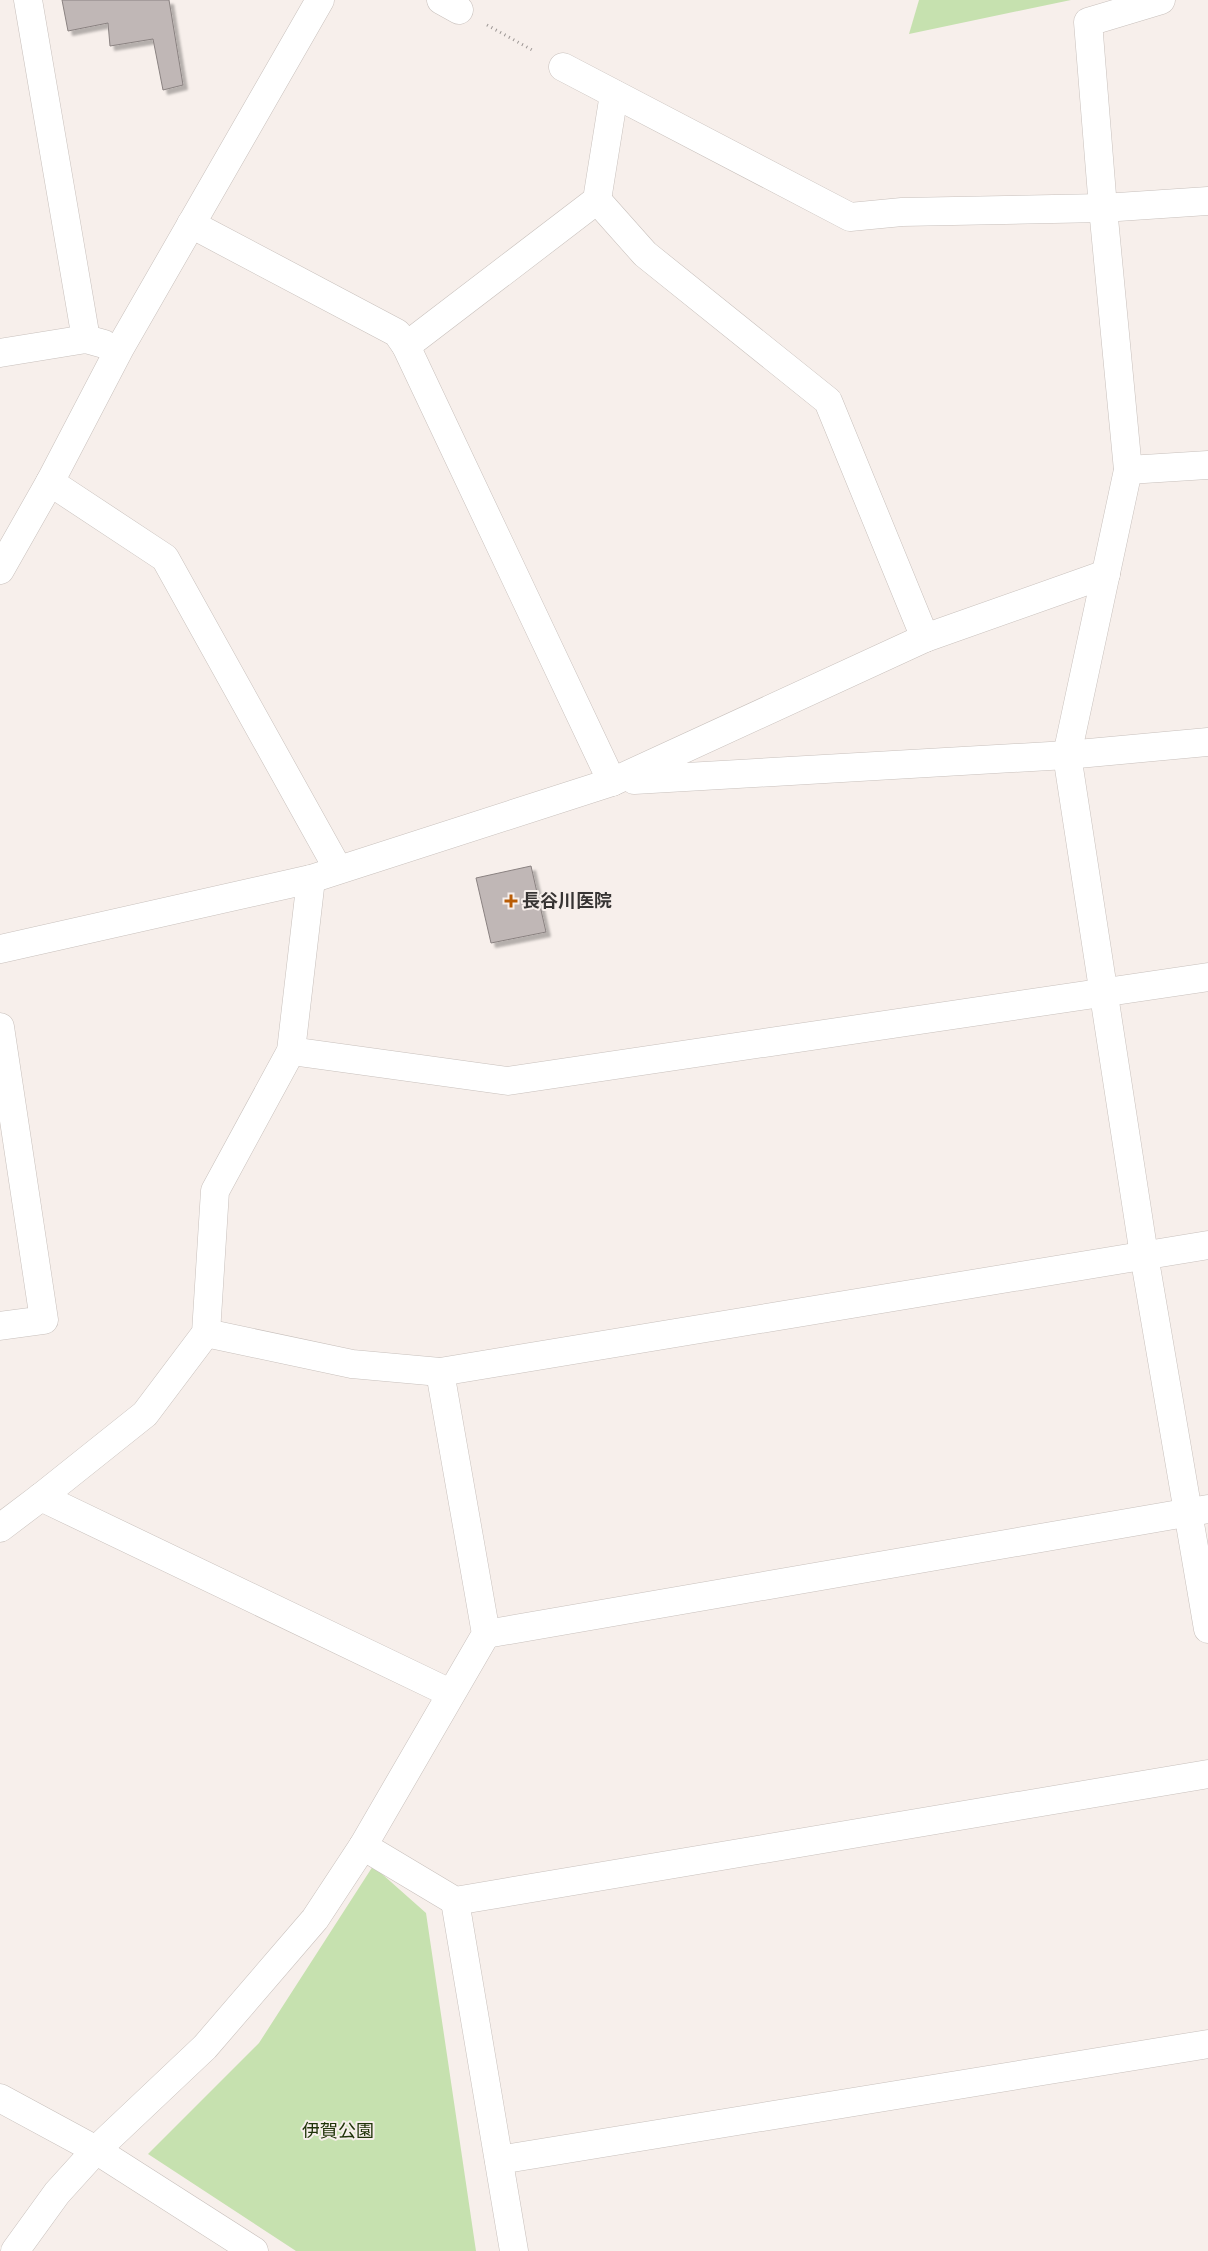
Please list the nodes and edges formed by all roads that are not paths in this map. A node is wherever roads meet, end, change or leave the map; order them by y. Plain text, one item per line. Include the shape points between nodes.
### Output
1 (28, 0) edge
2 (320, 0) edge
3 (1161, 0) edge
4 (563, 67) road end
5 (614, 94) junction
6 (597, 200) junction
7 (1208, 201) edge
8 (1103, 208) junction
9 (191, 224) junction
10 (86, 339) junction
11 (406, 346) junction
12 (120, 348) junction
13 (0, 353) edge
14 (1208, 465) edge
15 (1128, 470) junction
16 (50, 482) junction
17 (0, 570) edge
18 (1106, 574) junction
19 (925, 638) junction
20 (1208, 742) edge
21 (1067, 755) junction
22 (612, 782) junction
23 (338, 869) junction
24 (311, 879) junction
25 (0, 949) edge
26 (1208, 977) edge
27 (1105, 992) junction
28 (0, 1027) edge
29 (291, 1051) junction
30 (1208, 1245) edge
31 (1144, 1255) junction
32 (0, 1326) edge
33 (206, 1333) junction
34 (440, 1372) junction
35 (42, 1497) junction
36 (1198, 1510) edge
37 (0, 1528) edge
38 (1208, 1629) edge
39 (486, 1634) junction
40 (450, 1693) junction
41 (1208, 1774) edge
42 (363, 1846) junction
43 (455, 1902) junction
44 (1208, 2044) edge
45 (0, 2098) edge
46 (96, 2150) junction
47 (499, 2160) junction
48 (11, 2243) edge
49 (254, 2251) edge
50 (514, 2251) edge

1 - 10 street
2 - 9 street
3 - 8 street via 1088,22
4 - 5 street
5 - 6 street
5 - 8 street via 850,217 902,212
6 - 11 street
6 - 19 street via 645,254 828,401
7 - 8 street
8 - 15 street
9 - 11 street via 397,333
9 - 12 street
10 - 12 street
10 - 13 street
11 - 22 street
12 - 16 street
14 - 15 street
15 - 18 street
16 - 17 street
16 - 23 street via 166,558
18 - 19 street
18 - 21 street
19 - 22 street
20 - 21 street
21 - 22 street via 670,776
21 - 27 street
22 - 23 street
23 - 24 street
24 - 25 street
24 - 29 street
26 - 27 street
27 - 29 street via 508,1081
27 - 31 street
28 - 32 street via 44,1320
29 - 33 street via 215,1191
30 - 31 street
31 - 34 street
31 - 36 street
33 - 34 street via 352,1364
33 - 35 street via 145,1414
34 - 39 street
35 - 37 street
35 - 40 street
36 - 38 street
36 - 39 street
39 - 40 street
40 - 42 street
41 - 43 street
42 - 43 street
42 - 46 street via 315,1919 205,2047
43 - 47 street
44 - 47 street
45 - 46 street
46 - 48 street
46 - 49 street
47 - 50 street

